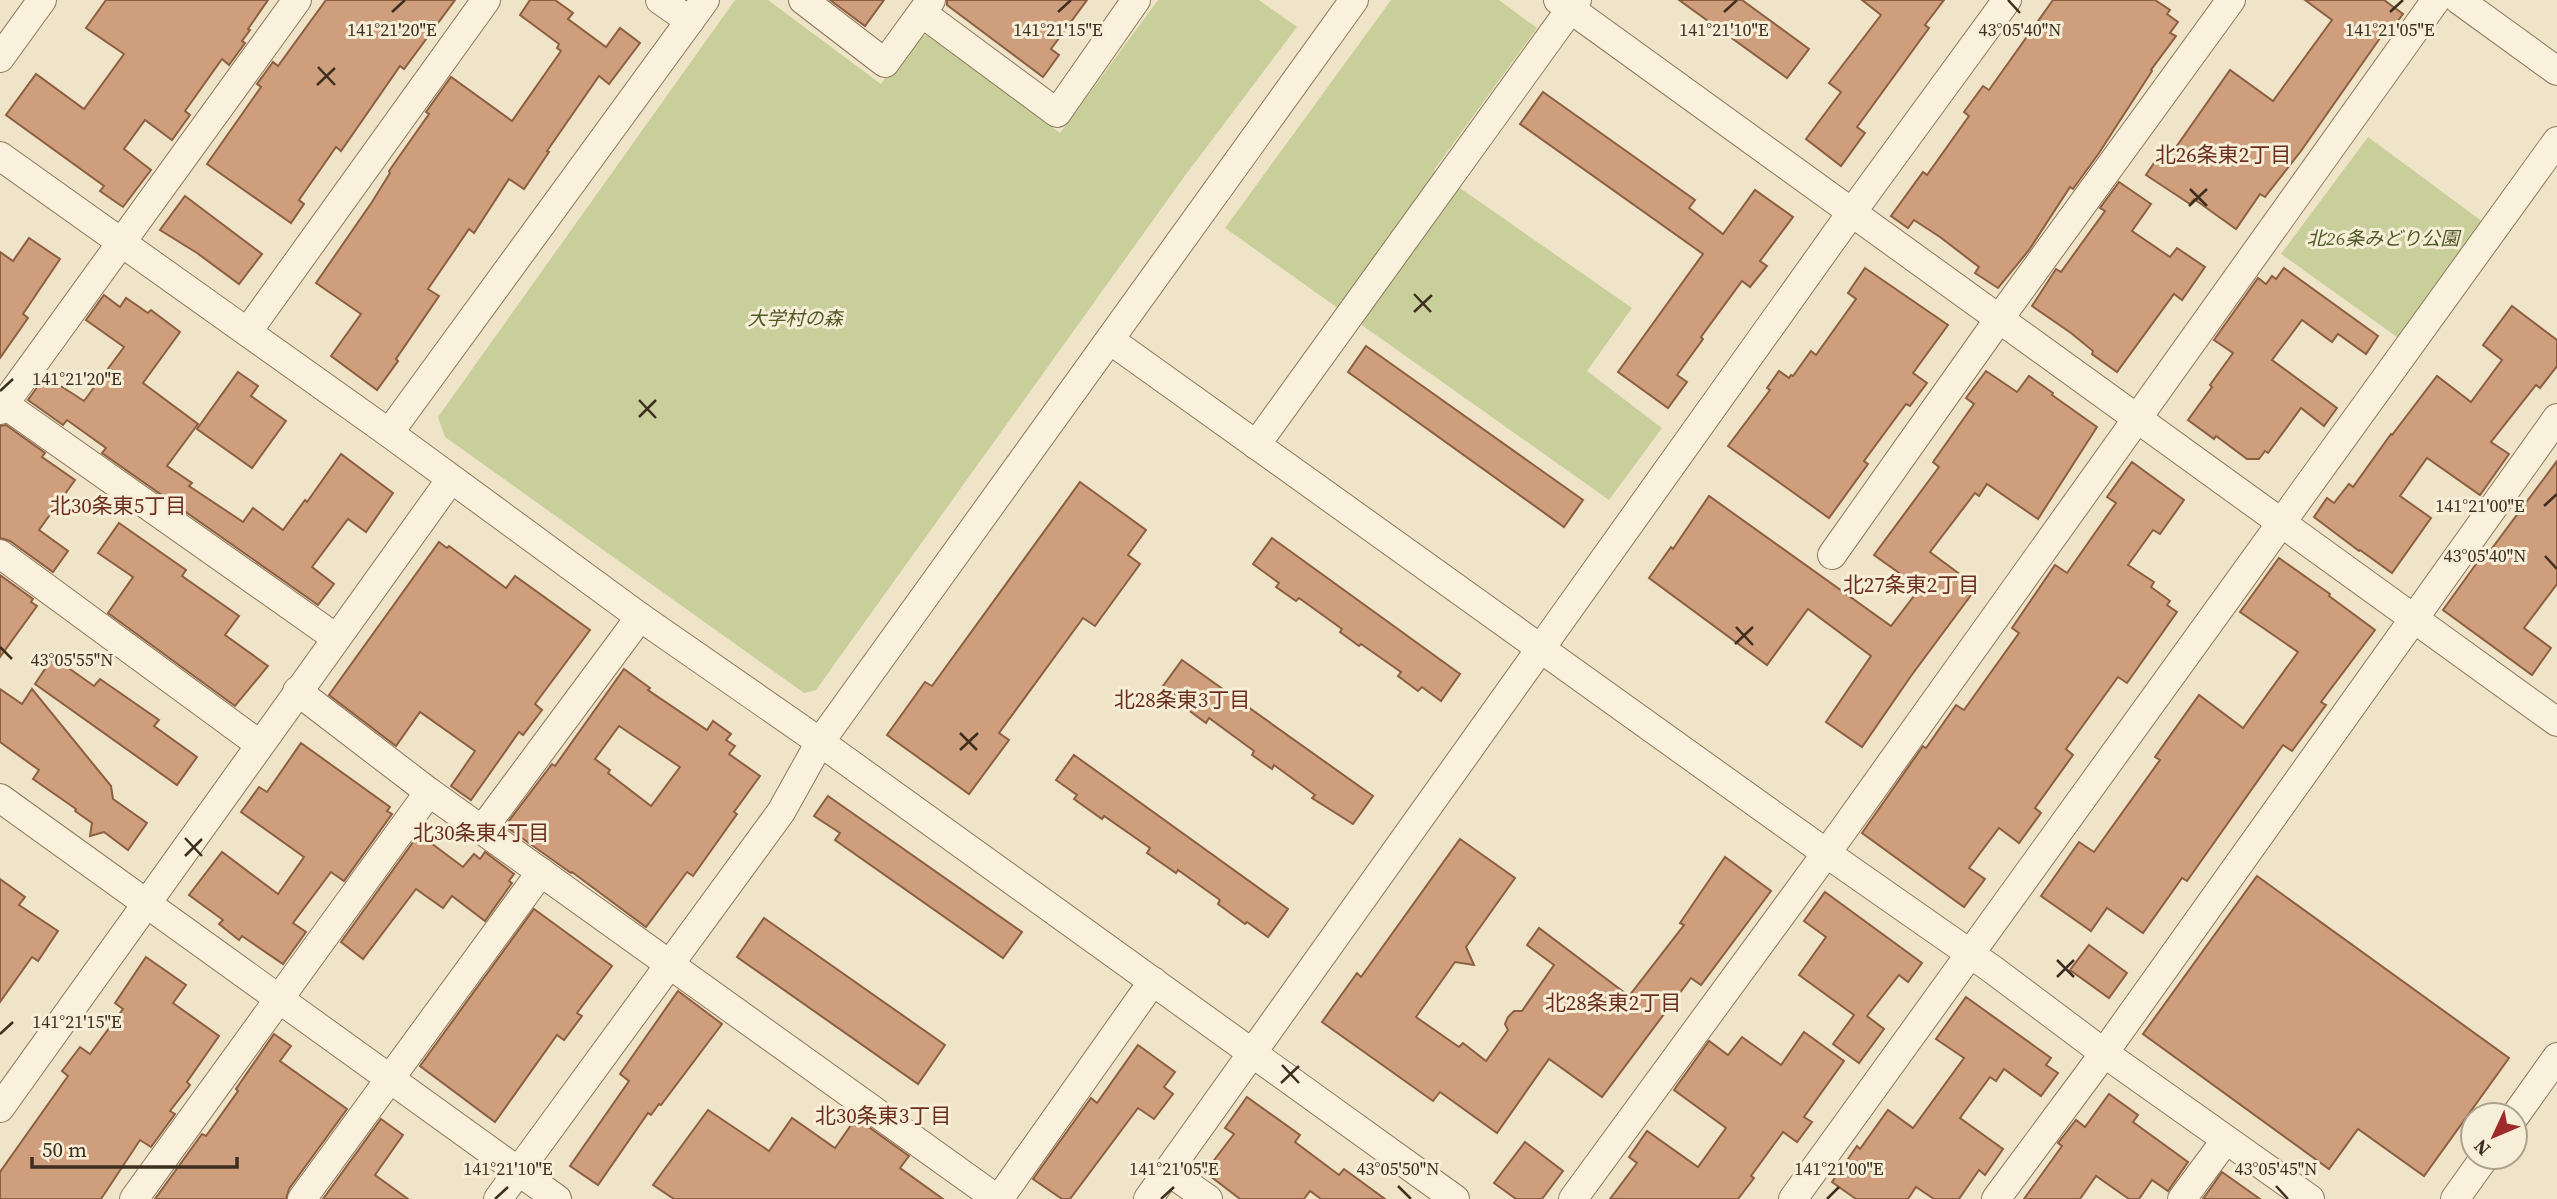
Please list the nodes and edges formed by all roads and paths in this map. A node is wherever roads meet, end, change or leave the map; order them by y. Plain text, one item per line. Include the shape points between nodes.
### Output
1 (42, 0) edge
2 (297, 0) edge
3 (486, 0) edge
4 (660, 0) edge
5 (803, 0) edge
6 (1136, 0) edge
7 (1354, 0) edge
8 (2007, 0) edge
9 (2231, 0) edge
10 (2436, 0) edge
11 (2459, 0) edge
12 (1569, 3) edge
13 (926, 7) edge
14 (698, 11) edge
15 (0, 58) edge
16 (2557, 71) edge
17 (2557, 141) edge
18 (0, 156) edge
19 (1852, 213) junction
20 (121, 241) junction
21 (1999, 319) junction
22 (248, 331) junction
23 (1110, 340) junction
24 (2, 407) edge
25 (2137, 417) junction
26 (2557, 418) edge
27 (389, 433) junction
28 (1256, 445) junction
29 (451, 479) junction
30 (2283, 522) junction
31 (0, 554) edge
32 (1832, 555) dead end
33 (640, 617) junction
34 (2414, 618) junction
35 (336, 638) junction
36 (1542, 649) junction
37 (297, 691) junction
38 (2554, 715) edge
39 (820, 742) junction
40 (259, 744) junction
41 (429, 792) junction
42 (0, 798) edge
43 (482, 831) junction
44 (1826, 853) junction
45 (541, 872) junction
46 (145, 902) junction
47 (1970, 953) junction
48 (670, 965) junction
49 (1153, 981) junction
50 (280, 1000) junction
51 (1253, 1052) junction
52 (2104, 1054) junction
53 (2557, 1057) edge
54 (389, 1078) junction
55 (2526, 1101) edge
56 (0, 1108) edge
57 (2225, 1141) junction
58 (518, 1171) junction
59 (1168, 1171) junction
60 (2479, 1171) edge
61 (2467, 1195) edge
62 (134, 1199) edge
63 (303, 1199) edge
64 (498, 1199) edge
65 (558, 1199) edge
66 (998, 1199) edge
67 (1147, 1199) edge
68 (1208, 1199) edge
69 (1455, 1199) edge
70 (1573, 1199) edge
71 (1793, 1199) edge
72 (1996, 1199) edge
73 (2182, 1199) edge
74 (2310, 1199) edge

1 - 15 street
2 - 20 street
3 - 22 street
4 - 14 street
5 - 13 street via 885,63
6 - 13 street via 1057,113
7 - 23 street
8 - 19 street
9 - 21 street
10 - 25 street
11 - 16 street
12 - 19 street
12 - 28 street
14 - 27 street
17 - 30 street
18 - 20 street
19 - 21 street
19 - 36 street
20 - 22 street
20 - 24 street
21 - 25 street
21 - 32 street
22 - 27 street
23 - 28 street
23 - 39 street
24 - 35 street
25 - 30 street
25 - 44 street
26 - 34 street
27 - 29 street
28 - 36 street
29 - 33 street
29 - 35 street
30 - 34 street
30 - 47 street
31 - 40 street
33 - 39 street
33 - 43 street
34 - 38 street
34 - 52 street
35 - 37 street
36 - 44 street
36 - 51 street
37 - 40 street
37 - 41 street
39 - 48 street via 781,812
39 - 49 street
40 - 46 street
41 - 43 street
41 - 50 street
42 - 46 street
43 - 45 street
44 - 47 street
44 - 70 street
45 - 48 street
45 - 54 street
46 - 50 street
46 - 56 street
47 - 52 street
47 - 71 street
48 - 58 street
48 - 66 street
49 - 51 street
49 - 66 street
50 - 54 street
50 - 62 street
51 - 59 street
51 - 69 street
52 - 57 street
52 - 72 street
53 - 55 street
54 - 58 street
54 - 63 street
57 - 73 street
57 - 74 street
58 - 64 street
58 - 65 street
59 - 67 street
59 - 68 street
60 - 61 street

